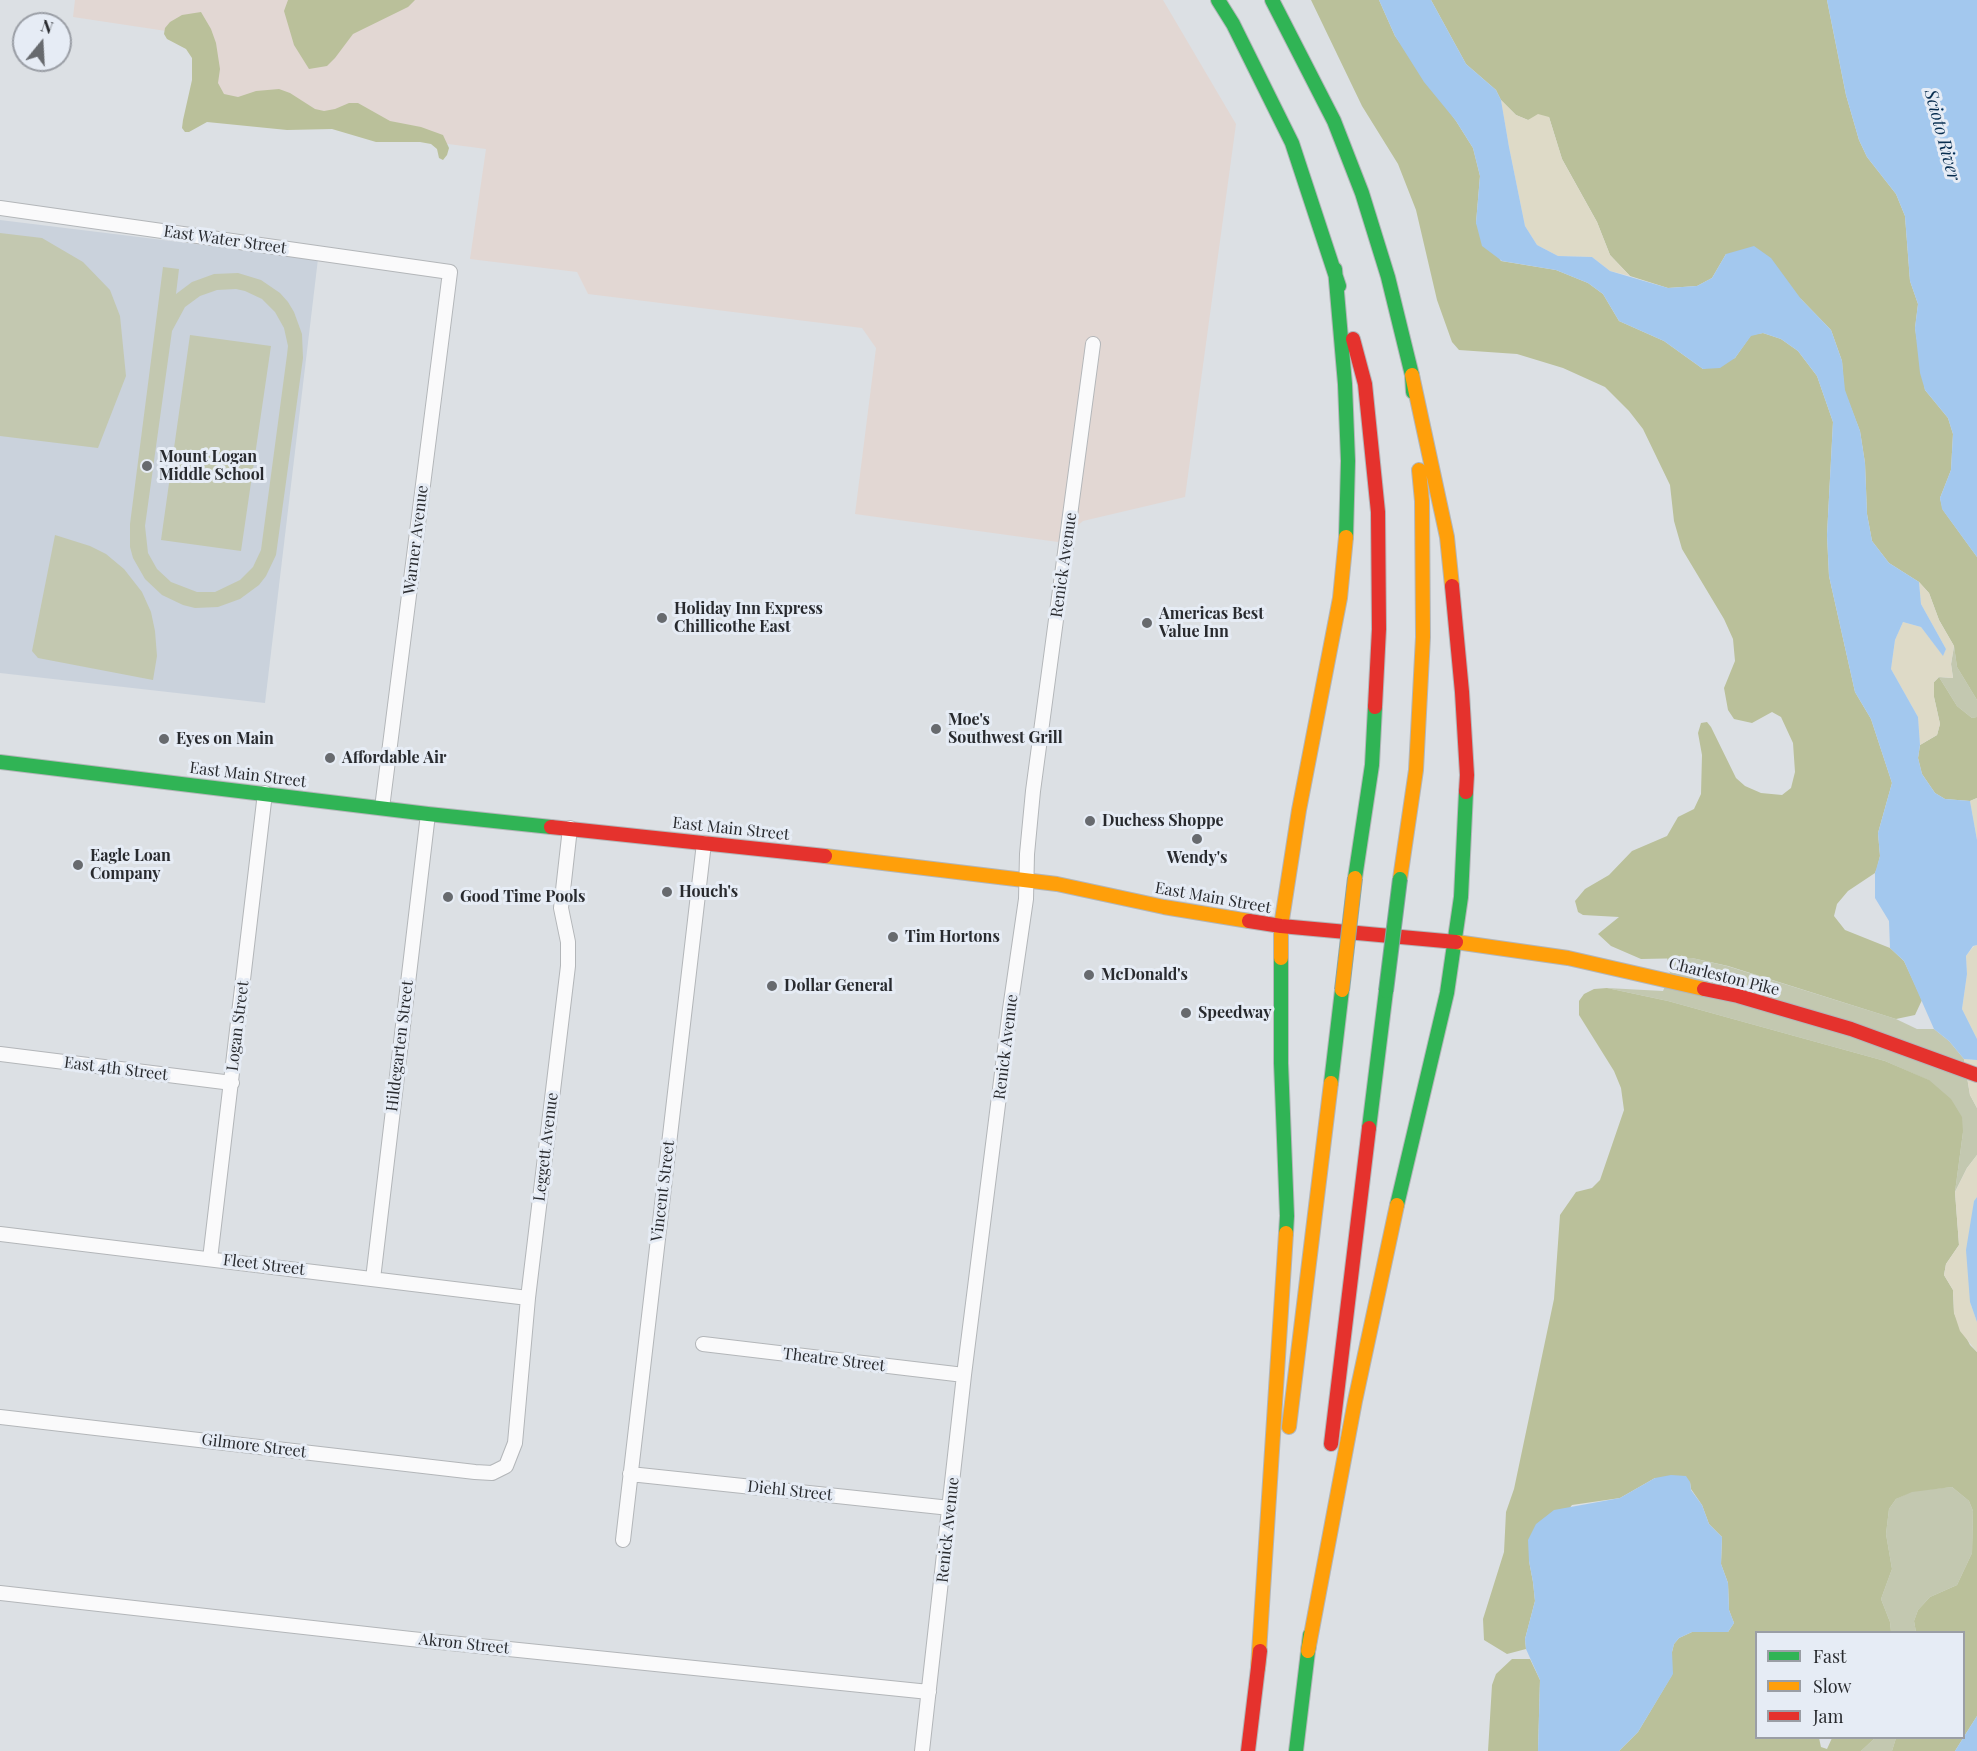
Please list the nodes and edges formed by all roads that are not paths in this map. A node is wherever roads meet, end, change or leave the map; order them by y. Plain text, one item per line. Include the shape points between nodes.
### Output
1 (1218, 0) edge
2 (1272, 0) edge
3 (0, 208) edge
4 (1335, 269) junction
5 (450, 272) joint
6 (1093, 344) dead end
7 (1412, 375) junction
8 (0, 762) edge
9 (265, 794) junction
10 (382, 808) junction
11 (428, 814) junction
12 (570, 828) junction
13 (704, 843) junction
14 (1027, 880) junction
15 (1281, 926) junction
16 (1456, 942) junction
17 (0, 1054) edge
18 (1977, 1075) edge
19 (232, 1083) junction
20 (0, 1234) edge
21 (210, 1259) junction
22 (374, 1279) junction
23 (528, 1298) junction
24 (703, 1344) dead end
25 (964, 1375) junction
26 (0, 1417) edge
27 (1288, 1436) dead end
28 (1285, 1460) dead end
29 (506, 1466) joint
30 (630, 1474) junction
31 (950, 1508) junction
32 (623, 1540) dead end
33 (0, 1593) edge
34 (1308, 1651) junction
35 (1258, 1668) junction
36 (929, 1692) junction
37 (922, 1751) edge
38 (1248, 1751) edge
39 (1296, 1751) edge

1 - 4 main road via 1292,143
2 - 7 main road via 1334,121 1362,193
3 - 5 street, East Water Street
4 - 15 main road via 1345,384 1346,544 1340,598
4 - 27 main road, bridge via 1365,384 1378,512 1379,629 1372,765
5 - 10 street, Warner Avenue
6 - 14 street, Renick Avenue via 1033,791
7 - 16 main road via 1447,537 1462,692 1466,817
7 - 34 main road, bridge via 1422,501 1423,637 1416,770
8 - 9 main road, East Main Street
9 - 10 main road, East Main Street
9 - 19 street, Logan Street
10 - 11 main road, East Main Street
11 - 12 main road, East Main Street
11 - 22 street, Hildegarten Street
12 - 13 main road, East Main Street
12 - 23 street, Leggett Avenue via 561,908 568,966
13 - 14 main road, East Main Street
13 - 30 street, Vincent Street
14 - 15 main road, East Main Street
14 - 25 street, Renick Avenue
15 - 16 main road, East Main Street
15 - 35 main road via 1287,1216
16 - 18 main road, Charleston Pike via 1546,954 1798,1012
16 - 34 main road via 1359,1377
17 - 19 street, East 4th Street
19 - 21 street, Logan Street
20 - 21 street, Fleet Street
21 - 22 street, Fleet Street
22 - 23 street, Fleet Street
23 - 29 street, Leggett Avenue via 515,1443
24 - 25 street, Theatre Street
25 - 31 street, Renick Avenue
26 - 29 street, Gilmore Street via 475,1472 492,1473
28 - 35 main road
30 - 31 street, Diehl Street
30 - 32 street, Vincent Street
31 - 36 street, Renick Avenue
33 - 36 street, Akron Street
34 - 39 main road
35 - 38 main road
36 - 37 street, Renick Avenue

